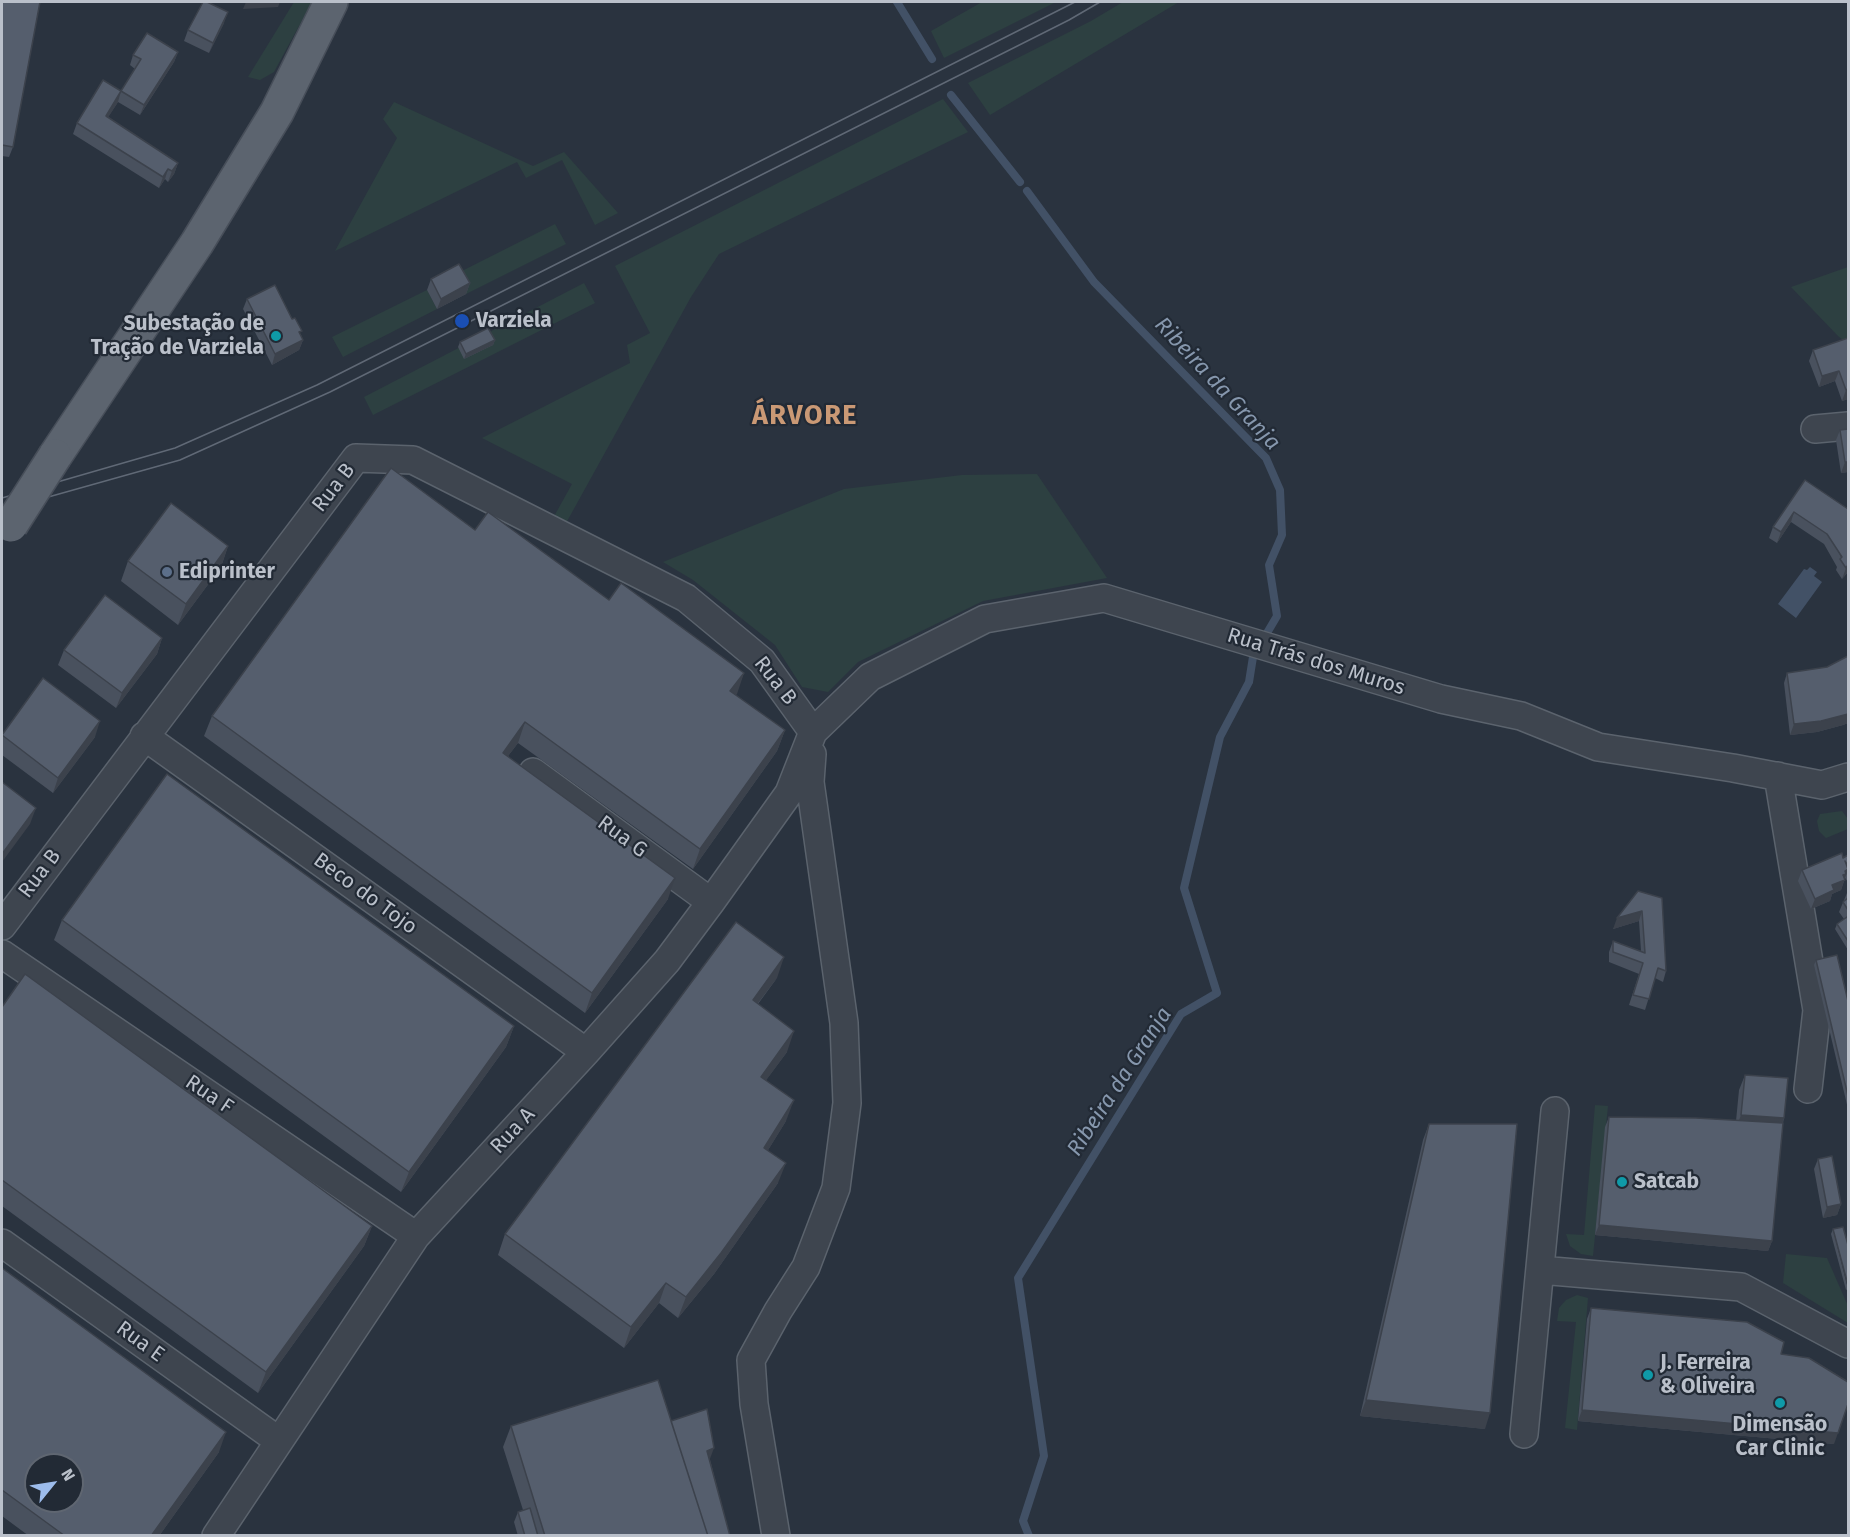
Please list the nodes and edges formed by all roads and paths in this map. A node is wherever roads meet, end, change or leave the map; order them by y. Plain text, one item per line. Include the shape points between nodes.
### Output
1 (331, 2) edge
2 (1848, 426) edge
3 (1815, 429) dead end
4 (6, 532) edge
5 (813, 732) junction
6 (144, 736) junction
7 (533, 772) edge
8 (1778, 777) junction
9 (1848, 777) edge
10 (711, 902) junction
11 (2, 926) edge
12 (2, 954) edge
13 (586, 1052) junction
14 (1808, 1089) dead end
15 (1555, 1111) dead end
16 (416, 1236) junction
17 (2, 1243) edge
18 (1540, 1270) junction
19 (1848, 1344) edge
20 (1524, 1434) dead end
21 (279, 1441) junction
22 (216, 1536) edge
23 (776, 1536) edge

1 - 4 main road, bridge via 277,112 197,243
2 - 3 street
5 - 6 street, Rua B via 762,661 686,598 413,460 357,458
5 - 8 street, Rua Trás dos Muros via 870,677 985,619 1104,598 1441,699 1521,716 1598,747
5 - 10 street, Rua A via 789,793
5 - 23 street via 810,782 844,1023 847,1103 836,1188 806,1267 751,1360 753,1404
6 - 11 street, Rua B
6 - 13 street, Beco do Tojo
7 - 10 street, Rua G
8 - 9 street, Rua Trás dos Muros via 1822,785
8 - 14 street via 1817,1010
10 - 13 street, Rua A via 667,961
12 - 16 street, Rua F
13 - 16 street, Rua A
15 - 18 street
16 - 21 street, Rua A
17 - 21 street, Rua E
18 - 19 street via 1741,1287
18 - 20 street
21 - 22 street, Rua A

